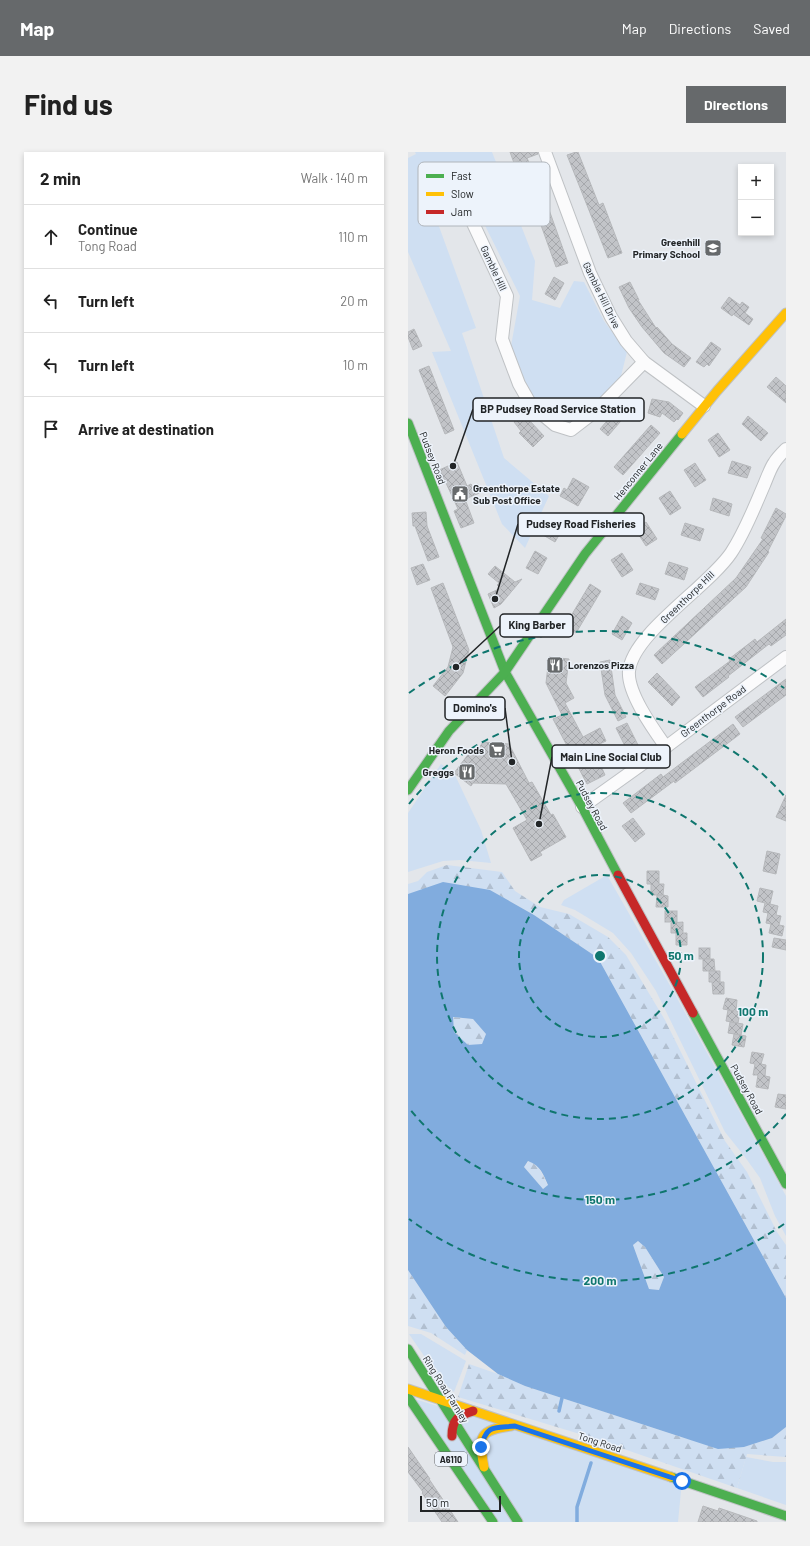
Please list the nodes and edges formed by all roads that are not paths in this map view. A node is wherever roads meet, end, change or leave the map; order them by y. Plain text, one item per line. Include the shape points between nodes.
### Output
1 (545, 152) edge
2 (549, 162) edge
3 (550, 165) edge
4 (474, 226) edge
5 (786, 313) edge
6 (644, 362) junction
7 (704, 406) junction
8 (408, 423) edge
9 (786, 449) edge
10 (786, 657) edge
11 (505, 672) junction
12 (666, 747) junction
13 (408, 790) edge
14 (582, 807) junction
15 (786, 1184) edge
16 (408, 1349) edge
17 (408, 1389) edge
18 (408, 1397) edge
19 (439, 1400) junction
20 (473, 1411) junction
21 (453, 1422) junction
22 (515, 1426) junction
23 (456, 1447) dead end
24 (462, 1459) dead end
25 (484, 1469) junction
26 (786, 1516) edge
27 (493, 1522) edge
28 (499, 1522) edge
29 (518, 1522) edge

1 - 2 street, Gamble Hill Drive
3 - 6 street, Gamble Hill Drive via 590,273 611,317 626,341
4 - 6 street, Gamble Hill via 507,296 502,339 531,406 555,425 570,430 597,410
5 - 7 main road, Henconner Lane
6 - 7 street, Gamble Hill Drive
7 - 11 main road, Henconner Lane via 585,554
8 - 11 main road, Pudsey Road
9 - 12 street, Greenthorpe Hill via 774,462 745,529 730,554 661,622 636,651 629,672 632,688 645,716
10 - 12 street, Greenthorpe Road
11 - 13 main road, Henconner Lane via 449,731
11 - 14 main road, Pudsey Road
12 - 14 street, Greenthorpe Road
14 - 15 main road, Pudsey Road via 630,900
16 - 19 main road, Ring Road Farnley / A6110
17 - 19 main road, Tong Road
18 - 27 main road, A6110
19 - 20 main road, Tong Road
19 - 21 main road, Ring Road Farnley / A6110
20 - 21 main road via 458,1415
20 - 22 main road, Tong Road
21 - 23 main road, A6110 via 453,1441
21 - 25 main road, Ring Road Farnley / A6110
22 - 25 main road via 490,1429 484,1435 481,1447
22 - 26 main road, Tong Road
24 - 28 main road, A6110
25 - 29 main road, Ring Road Farnley / A6110

